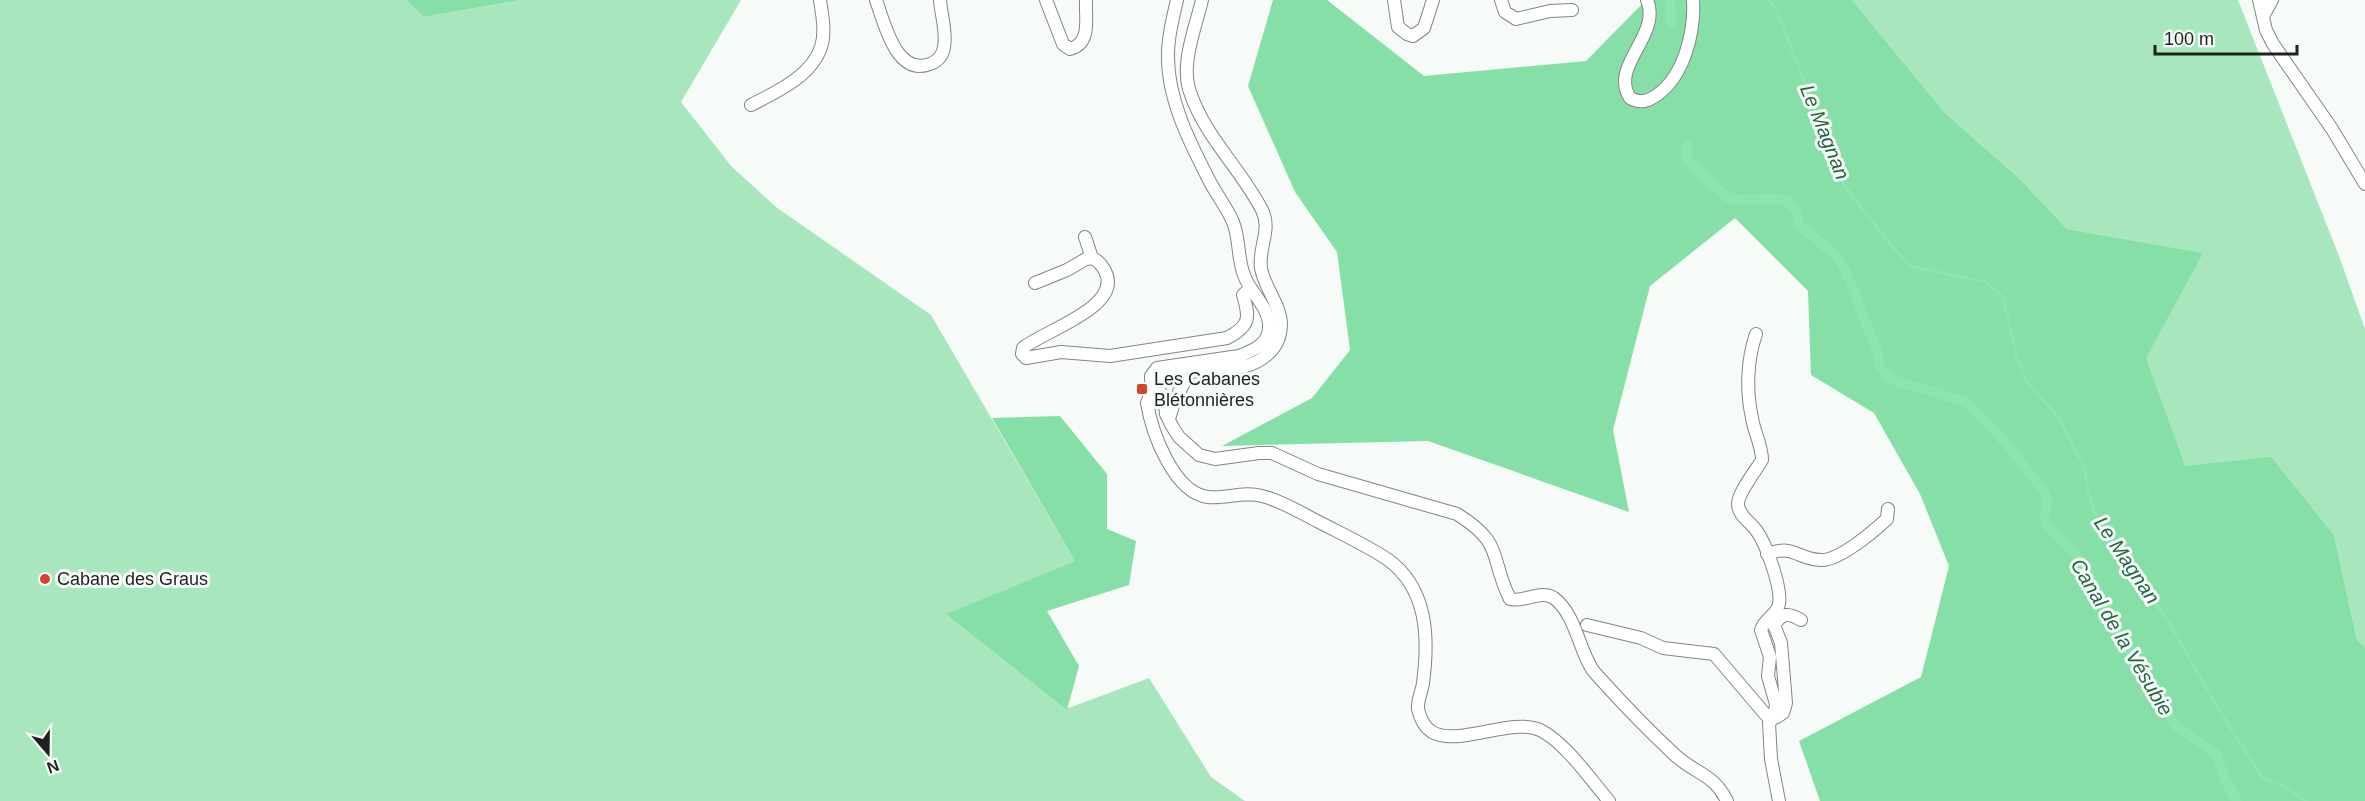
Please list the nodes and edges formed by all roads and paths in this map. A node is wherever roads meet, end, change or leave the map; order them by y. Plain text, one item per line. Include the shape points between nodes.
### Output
1 (820, 0) edge
2 (876, 0) edge
3 (940, 0) edge
4 (1046, 0) edge
5 (1086, 0) edge
6 (1202, 0) edge
7 (1394, 0) edge
8 (1433, 0) edge
9 (1501, 0) edge
10 (1647, 0) edge
11 (1692, 0) edge
12 (2259, 0) edge
13 (2272, 0) edge
14 (1176, 1) edge
15 (1572, 10) dead end
16 (2263, 16) junction
17 (751, 105) dead end
18 (2365, 184) edge
19 (1085, 237) dead end
20 (1092, 258) junction
21 (1035, 283) dead end
22 (1250, 288) junction
23 (1756, 334) dead end
24 (1189, 373) junction
25 (1172, 375) junction
26 (1154, 385) junction
27 (1174, 402) junction
28 (1169, 419) junction
29 (1888, 509) dead end
30 (1767, 554) junction
31 (1802, 620) dead end
32 (1587, 625) dead end
33 (1772, 719) junction
34 (1609, 801) edge
35 (1727, 801) edge
36 (1779, 801) edge

1 - 17 street via 822,41 814,60 790,84
2 - 3 street via 895,50 912,64 924,66 937,60 944,47
4 - 5 street via 1063,44 1070,49 1085,38
6 - 24 street via 1190,53 1188,87 1199,116 1266,220 1261,268 1281,325 1274,347 1259,360
7 - 8 street via 1398,27 1413,36 1424,28
9 - 15 street via 1505,12 1516,19
10 - 11 street via 1648,28 1628,64 1626,84 1630,98 1639,102 1649,100 1671,83 1684,60
12 - 16 street
13 - 16 street
14 - 22 street via 1169,34 1170,82 1190,143 1232,220 1239,240 1241,267
16 - 18 street via 2273,44
19 - 20 street
20 - 21 street
20 - 22 street via 1098,260 1107,275 1106,292 1075,318 1027,345 1023,356 1061,352 1110,356 1227,338 1248,320 1243,295
22 - 26 street via 1269,323 1263,344 1239,356 1157,368 1151,376
23 - 30 street via 1750,351 1749,388 1762,460 1738,506 1757,531
24 - 25 street
24 - 27 street
25 - 26 street
25 - 27 street via 1176,387
26 - 28 street via 1164,397
26 - 34 street via 1147,398 1148,410 1167,461 1185,487 1207,497 1250,494 1274,500 1365,546 1407,578 1421,606 1425,630 1418,707 1426,726 1442,735 1521,727 1539,730 1559,744
27 - 28 street
28 - 35 street via 1179,437 1199,455 1215,459 1272,453 1318,474 1457,514 1476,526 1495,553 1510,599 1544,595 1554,598 1578,634 1594,672 1675,755 1717,784
29 - 30 street via 1887,519 1836,557 1822,560 1786,549
30 - 33 street via 1779,592 1776,611 1761,630 1770,657 1768,676 1776,704
31 - 33 street via 1790,613 1774,625 1781,643 1786,703 1783,713
32 - 33 street via 1641,638 1663,648 1714,654
33 - 36 street via 1770,759

